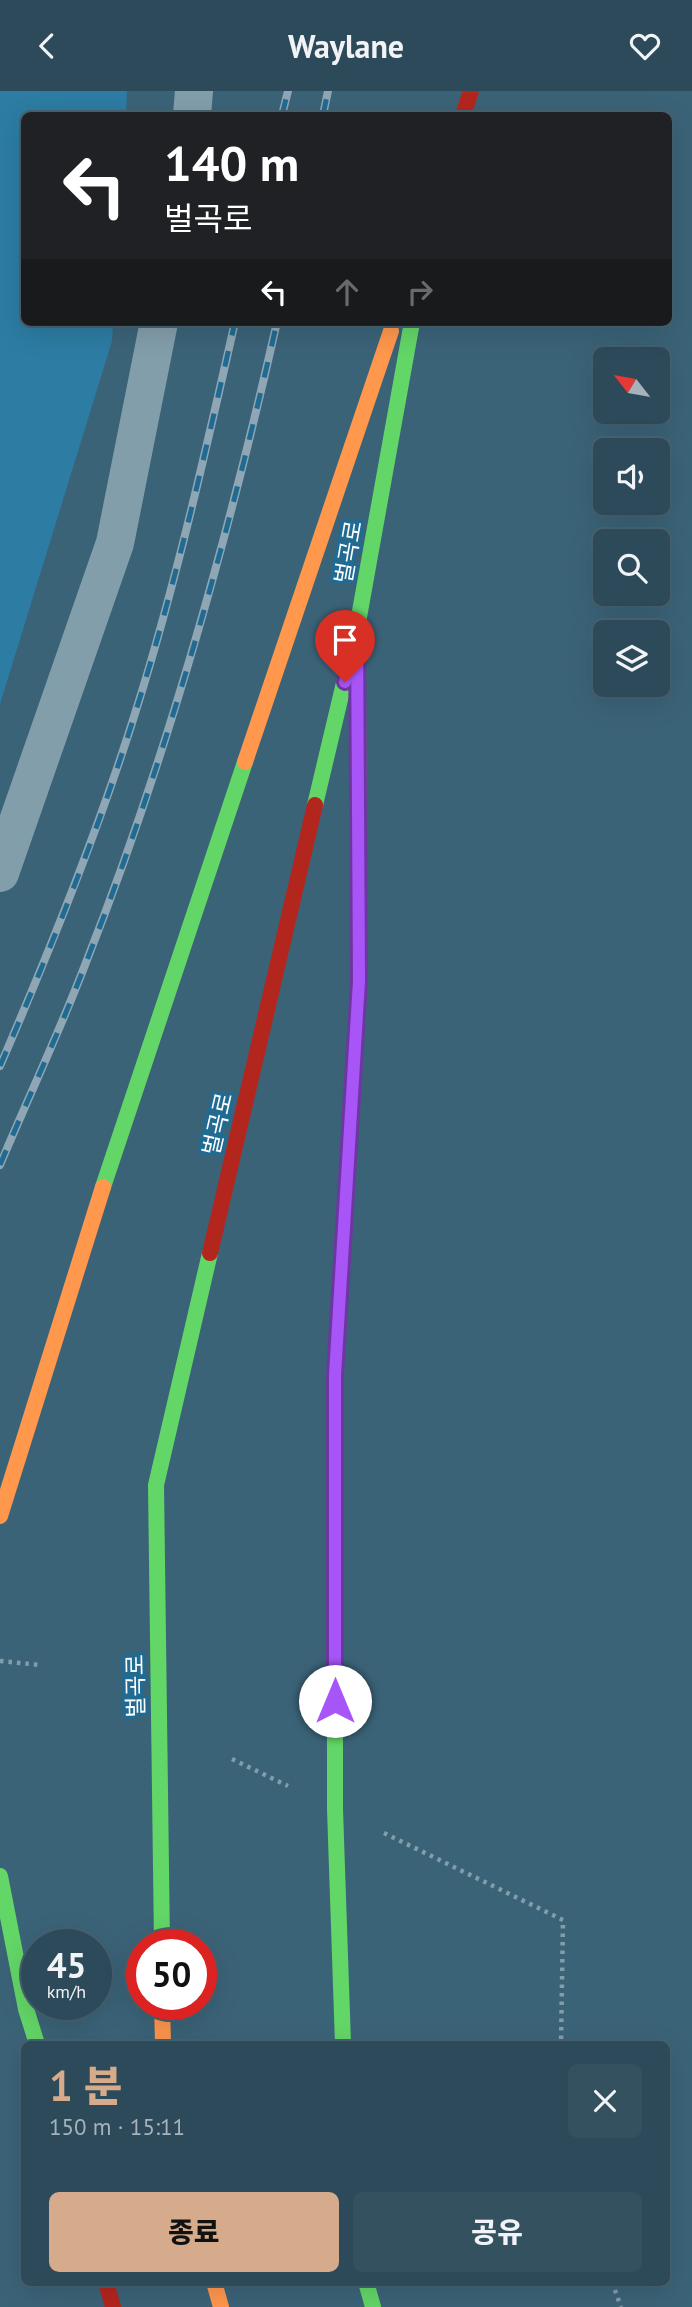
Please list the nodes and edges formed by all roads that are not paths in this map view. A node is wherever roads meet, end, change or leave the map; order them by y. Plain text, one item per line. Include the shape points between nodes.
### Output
1 (194, 91) edge
2 (471, 91) edge
3 (192, 112) edge
4 (464, 112) edge
5 (158, 326) edge
6 (393, 326) edge
7 (411, 326) edge
8 (357, 628) junction
9 (0, 873) edge
10 (0, 1516) edge
11 (0, 1876) edge
12 (162, 1929) edge
13 (162, 2020) edge
14 (36, 2041) edge
15 (163, 2041) edge
16 (343, 2041) edge
17 (107, 2286) edge
18 (215, 2286) edge
19 (367, 2286) edge
20 (113, 2307) edge
21 (221, 2307) edge
22 (373, 2307) edge

1 - 3 street
2 - 4 main road
5 - 9 street via 115,543
6 - 10 main road via 124,1121
7 - 8 main road, 벌곡로
8 - 12 main road, 벌곡로 via 156,1485
8 - 16 main road via 359,981 335,1375 335,1809
11 - 14 main road
13 - 15 main road
17 - 20 main road
18 - 21 main road
19 - 22 main road

